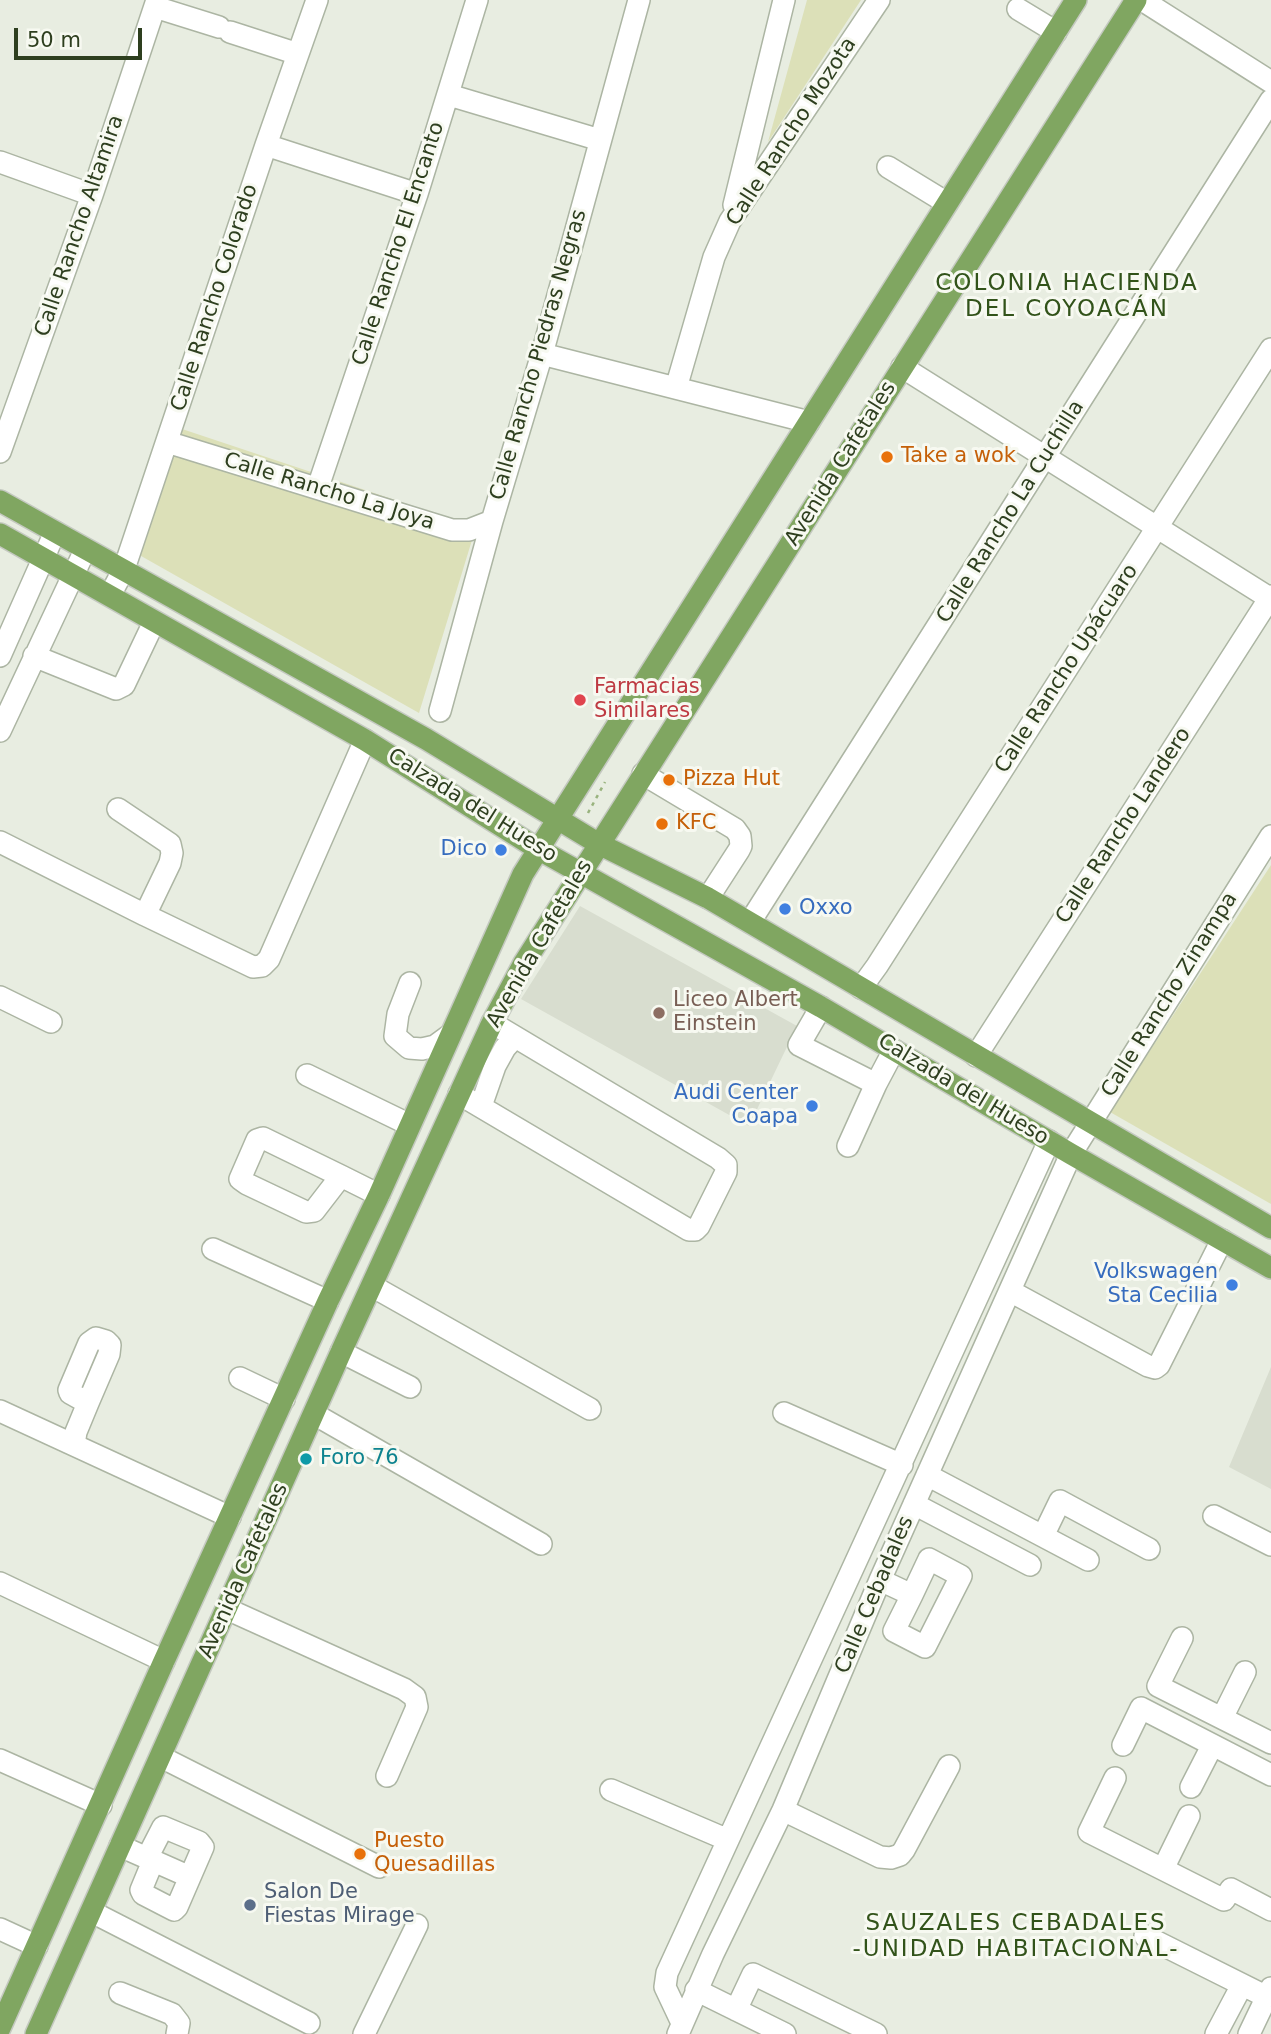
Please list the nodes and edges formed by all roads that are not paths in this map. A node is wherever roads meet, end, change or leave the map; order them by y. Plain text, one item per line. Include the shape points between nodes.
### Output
1 (317, 0) edge
2 (477, 0) edge
3 (639, 0) edge
4 (784, 0) edge
5 (879, 0) edge
6 (1076, 0) edge
7 (1136, 0) edge
8 (1142, 0) edge
9 (156, 3) edge
10 (1011, 4) edge
11 (1056, 32) junction
12 (298, 54) junction
13 (1271, 82) edge
14 (449, 95) junction
15 (1271, 100) edge
16 (600, 140) junction
17 (266, 145) junction
18 (0, 162) edge
19 (888, 167) dead end
20 (417, 194) junction
21 (92, 195) junction
22 (947, 203) junction
23 (730, 221) junction
24 (1271, 349) edge
25 (542, 354) junction
26 (902, 367) junction
27 (676, 388) junction
28 (809, 422) junction
29 (167, 442) junction
30 (0, 452) edge
31 (1045, 457) junction
32 (318, 488) junction
33 (0, 501) edge
34 (492, 521) junction
35 (1158, 527) junction
36 (55, 532) junction
37 (0, 534) edge
38 (85, 550) junction
39 (44, 559) junction
40 (124, 569) junction
41 (74, 575) junction
42 (110, 595) junction
43 (1271, 597) edge
44 (154, 622) junction
45 (0, 656) edge
46 (34, 656) junction
47 (440, 711) dead end
48 (0, 731) edge
49 (365, 740) junction
50 (643, 774) junction
51 (118, 809) dead end
52 (557, 820) junction
53 (1271, 836) edge
54 (0, 842) edge
55 (599, 844) junction
56 (538, 849) junction
57 (580, 873) junction
58 (708, 898) junction
59 (145, 915) junction
60 (750, 922) junction
61 (410, 983) dead end
62 (861, 988) junction
63 (0, 997) edge
64 (821, 1007) junction
65 (51, 1022) dead end
66 (504, 1030) junction
67 (450, 1035) junction
68 (894, 1050) junction
69 (976, 1056) junction
70 (307, 1075) dead end
71 (876, 1084) junction
72 (470, 1101) junction
73 (1089, 1122) junction
74 (410, 1125) junction
75 (1049, 1141) junction
76 (848, 1146) dead end
77 (1071, 1154) junction
78 (341, 1176) dead end
79 (379, 1195) junction
80 (1271, 1228) edge
81 (1008, 1232) junction
82 (1222, 1240) junction
83 (1031, 1243) junction
84 (213, 1249) dead end
85 (1271, 1269) edge
86 (372, 1286) junction
87 (1010, 1291) junction
88 (328, 1301) junction
89 (341, 1352) junction
90 (240, 1378) dead end
91 (410, 1387) dead end
92 (284, 1399) junction
93 (88, 1403) dead end
94 (590, 1409) dead end
95 (0, 1411) edge
96 (784, 1413) dead end
97 (314, 1414) junction
98 (74, 1445) junction
99 (902, 1465) junction
100 (927, 1475) junction
101 (914, 1504) junction
102 (1214, 1516) dead end
103 (230, 1517) junction
104 (1043, 1535) junction
105 (541, 1544) dead end
106 (1271, 1545) edge
107 (1149, 1549) dead end
108 (1088, 1560) dead end
109 (1030, 1565) dead end
110 (880, 1580) junction
111 (0, 1583) edge
112 (912, 1595) dead end
113 (227, 1609) junction
114 (1182, 1637) dead end
115 (164, 1661) junction
116 (1245, 1672) dead end
117 (1222, 1718) junction
118 (1271, 1743) edge
119 (1123, 1745) dead end
120 (1212, 1745) junction
121 (161, 1757) junction
122 (0, 1760) edge
123 (949, 1766) dead end
124 (1271, 1775) edge
125 (387, 1776) dead end
126 (1115, 1778) dead end
127 (1191, 1787) dead end
128 (611, 1790) dead end
129 (101, 1805) junction
130 (783, 1811) junction
131 (1189, 1816) dead end
132 (729, 1840) junction
133 (120, 1846) junction
134 (150, 1860) junction
135 (379, 1867) dead end
136 (1163, 1869) junction
137 (190, 1877) junction
138 (1271, 1910) edge
139 (92, 1912) junction
140 (417, 1925) dead end
141 (0, 1929) edge
142 (1145, 1936) dead end
143 (37, 1945) junction
144 (1241, 1985) junction
145 (696, 1990) junction
146 (120, 1993) dead end
147 (1269, 1993) edge
148 (736, 2010) junction
149 (309, 2023) dead end
150 (0, 2028) edge
151 (680, 2029) edge
152 (36, 2034) edge
153 (177, 2034) edge
154 (364, 2034) edge
155 (785, 2034) edge
156 (876, 2034) edge
157 (1216, 2034) edge
158 (1249, 2034) edge

1 - 12 street, Calle Rancho Colorado
2 - 14 street, Calle Rancho El Encanto
3 - 16 street, Calle Rancho Piedras Negras
4 - 23 street
5 - 23 street, Calle Rancho Mozota
6 - 11 main road, Avenida Cafetales
7 - 26 main road, Avenida Cafetales
8 - 13 street
9 - 12 street
9 - 21 street, Calle Rancho Altamira
10 - 11 street
11 - 22 main road, Avenida Cafetales
12 - 17 street, Calle Rancho Colorado
14 - 16 street
14 - 20 street, Calle Rancho El Encanto
15 - 31 street, Calle Rancho La Cuchilla
16 - 25 street, Calle Rancho Piedras Negras
17 - 20 street
17 - 29 street, Calle Rancho Colorado
18 - 21 street
19 - 22 street
20 - 32 street, Calle Rancho El Encanto
21 - 30 street, Calle Rancho Altamira
22 - 28 main road, Avenida Cafetales
23 - 27 street, Calle Rancho Mozota via 714,257
24 - 35 street, Calle Rancho Upácuaro
25 - 27 street
25 - 34 street, Calle Rancho Piedras Negras
26 - 31 street
26 - 50 main road, Avenida Cafetales
27 - 28 street
28 - 52 main road, Avenida Cafetales
29 - 32 street, Calle Rancho La Joya
29 - 40 street, Calle Rancho Colorado
31 - 35 street
31 - 60 street, Calle Rancho La Cuchilla
32 - 34 street, Calle Rancho La Joya via 452,530 469,530
33 - 36 main road, Calzada del Hueso
34 - 47 street, Calle Rancho Piedras Negras
35 - 43 street
35 - 62 street, Calle Rancho Upácuaro
36 - 38 main road, Calzada del Hueso
36 - 39 street
37 - 39 main road, Calzada del Hueso
38 - 40 main road, Calzada del Hueso
38 - 41 street
39 - 41 main road, Calzada del Hueso
39 - 45 street
40 - 42 street, Calle Rancho Colorado
40 - 52 main road, Calzada del Hueso via 426,739
41 - 42 main road, Calzada del Hueso
41 - 46 street
42 - 44 main road, Calzada del Hueso
43 - 69 street, Calle Rancho Landero
44 - 46 street via 124,685 116,689
44 - 49 main road, Calzada del Hueso
46 - 48 street
49 - 56 main road, Calzada del Hueso
49 - 59 street via 262,966 253,967
50 - 55 main road, Avenida Cafetales
50 - 58 street via 740,836 739,850
51 - 59 street via 170,844 170,863
52 - 55 main road, Calzada del Hueso
52 - 56 main road, Avenida Cafetales
53 - 73 street, Calle Rancho Zinampa
54 - 59 street
55 - 57 main road, Avenida Cafetales
55 - 58 main road, Calzada del Hueso
56 - 57 main road, Calzada del Hueso
56 - 67 main road, Avenida Cafetales
57 - 64 main road, Calzada del Hueso
57 - 66 main road, Avenida Cafetales via 524,963
58 - 60 main road, Calzada del Hueso
60 - 62 main road, Calzada del Hueso
61 - 67 street via 395,1036 409,1048 422,1049
62 - 69 main road, Calzada del Hueso
63 - 65 street
64 - 68 main road, Calzada del Hueso
64 - 71 street via 799,1045
66 - 72 main road, Avenida Cafetales
66 - 72 street via 718,1158 726,1172 699,1226 689,1230
67 - 74 main road, Avenida Cafetales
68 - 71 street
68 - 75 main road, Calzada del Hueso
69 - 73 main road, Calzada del Hueso
70 - 74 street
71 - 76 street
72 - 86 main road, Avenida Cafetales
73 - 77 street, Calle Rancho Zinampa
73 - 80 main road, Calzada del Hueso
74 - 79 main road, Avenida Cafetales
75 - 77 main road, Calzada del Hueso
75 - 81 street
77 - 82 main road, Calzada del Hueso
77 - 83 street, Calle Cebadales
78 - 79 street
79 - 88 main road, Avenida Cafetales
81 - 83 street
81 - 99 street
82 - 85 main road, Calzada del Hueso
82 - 87 street via 1155,1368
83 - 87 street, Calle Cebadales
84 - 88 street
86 - 89 main road, Avenida Cafetales
86 - 94 street
87 - 100 street, Calle Cebadales
88 - 92 main road, Avenida Cafetales
89 - 91 street
89 - 97 main road, Avenida Cafetales
90 - 92 street
92 - 103 main road, Avenida Cafetales
93 - 98 street
95 - 98 street
96 - 99 street
97 - 105 street
97 - 113 main road, Avenida Cafetales
98 - 103 street
99 - 132 street
100 - 101 street, Calle Cebadales
100 - 104 street
101 - 109 street
101 - 110 street, Calle Cebadales
102 - 106 street
103 - 115 main road, Avenida Cafetales
104 - 107 street via 1060,1501
104 - 108 street
110 - 112 street
110 - 130 street, Calle Cebadales
111 - 115 street
113 - 121 main road, Avenida Cafetales
113 - 125 street via 415,1697 417,1707
114 - 117 street via 1157,1686
115 - 129 main road, Avenida Cafetales
116 - 117 street
117 - 118 street
119 - 120 street via 1141,1708
120 - 124 street
120 - 127 street
121 - 133 main road, Avenida Cafetales
121 - 135 street
122 - 129 street
123 - 130 street via 904,1850 891,1858
126 - 136 street via 1089,1832
128 - 132 street
129 - 143 main road, Avenida Cafetales
130 - 145 street, Calle Cebadales
131 - 136 street
132 - 151 street via 667,1972 665,1987
133 - 134 street
133 - 139 main road, Avenida Cafetales
134 - 137 street
134 - 137 street via 143,1894 174,1910
134 - 137 street via 163,1827 199,1842 203,1847
136 - 138 street via 1224,1900 1231,1889
139 - 149 street
139 - 152 main road, Avenida Cafetales
140 - 154 street
141 - 143 street
142 - 144 street
143 - 150 main road, Avenida Cafetales
144 - 147 street
144 - 157 street
145 - 148 street
145 - 151 street, Calle Cebadales
146 - 153 street via 173,2014 179,2023
147 - 158 street
148 - 155 street
148 - 156 street via 753,1974

